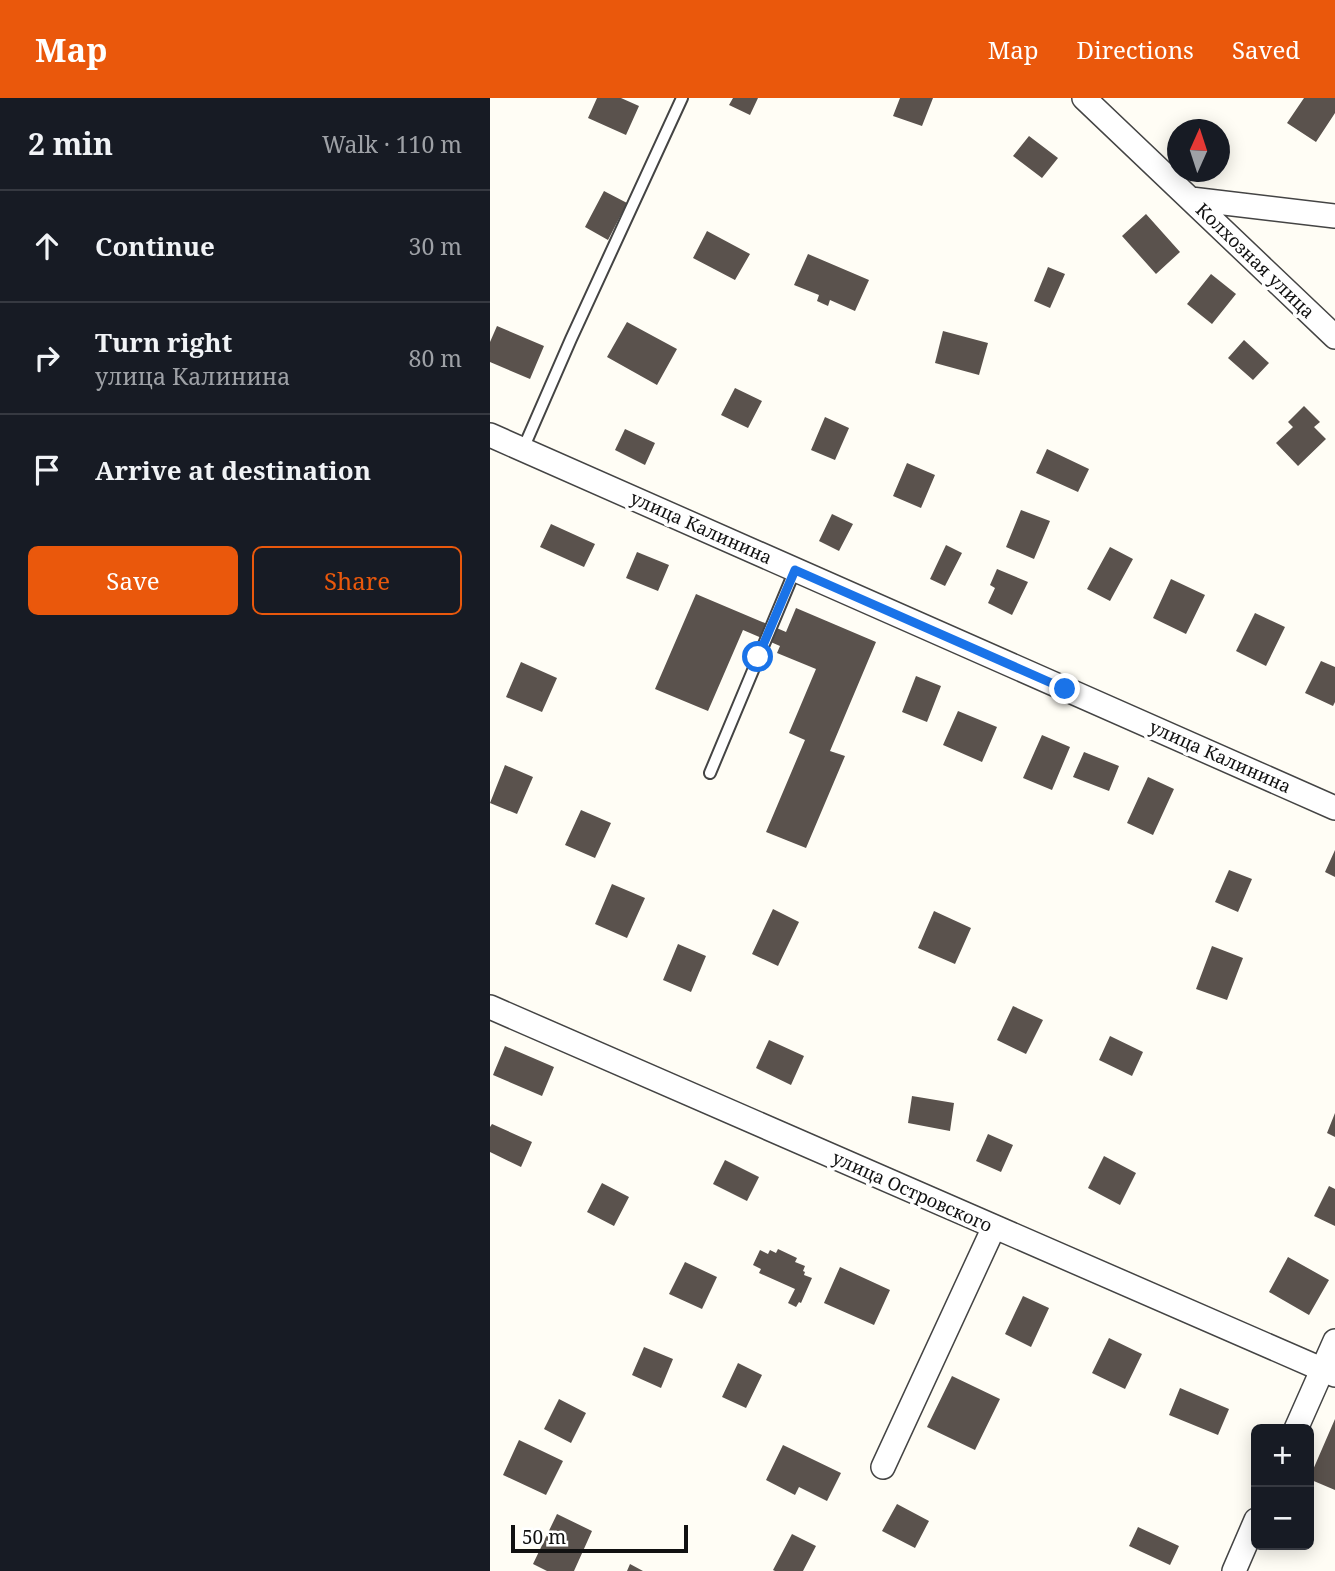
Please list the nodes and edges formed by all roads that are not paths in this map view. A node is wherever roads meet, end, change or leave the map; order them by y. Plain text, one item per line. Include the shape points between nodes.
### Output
1 (682, 98) edge
2 (1084, 98) edge
3 (1191, 200) junction
4 (1335, 216) edge
5 (1335, 337) edge
6 (490, 435) edge
7 (523, 449) junction
8 (795, 570) junction
9 (710, 772) dead end
10 (1335, 808) edge
11 (490, 1007) edge
12 (994, 1227) junction
13 (1335, 1341) edge
14 (1329, 1372) edge
15 (1299, 1424) edge
16 (883, 1467) dead end
17 (1251, 1532) edge
18 (1234, 1571) edge

1 - 7 lane
2 - 3 street, Колхозная улица
3 - 4 street
3 - 5 street, Колхозная улица
6 - 7 street, улица Калинина
7 - 8 street, улица Калинина
8 - 9 lane
8 - 10 street, улица Калинина
11 - 12 street, улица Островского
12 - 14 street, улица Островского
12 - 16 street
13 - 14 street
14 - 15 street
17 - 18 street

